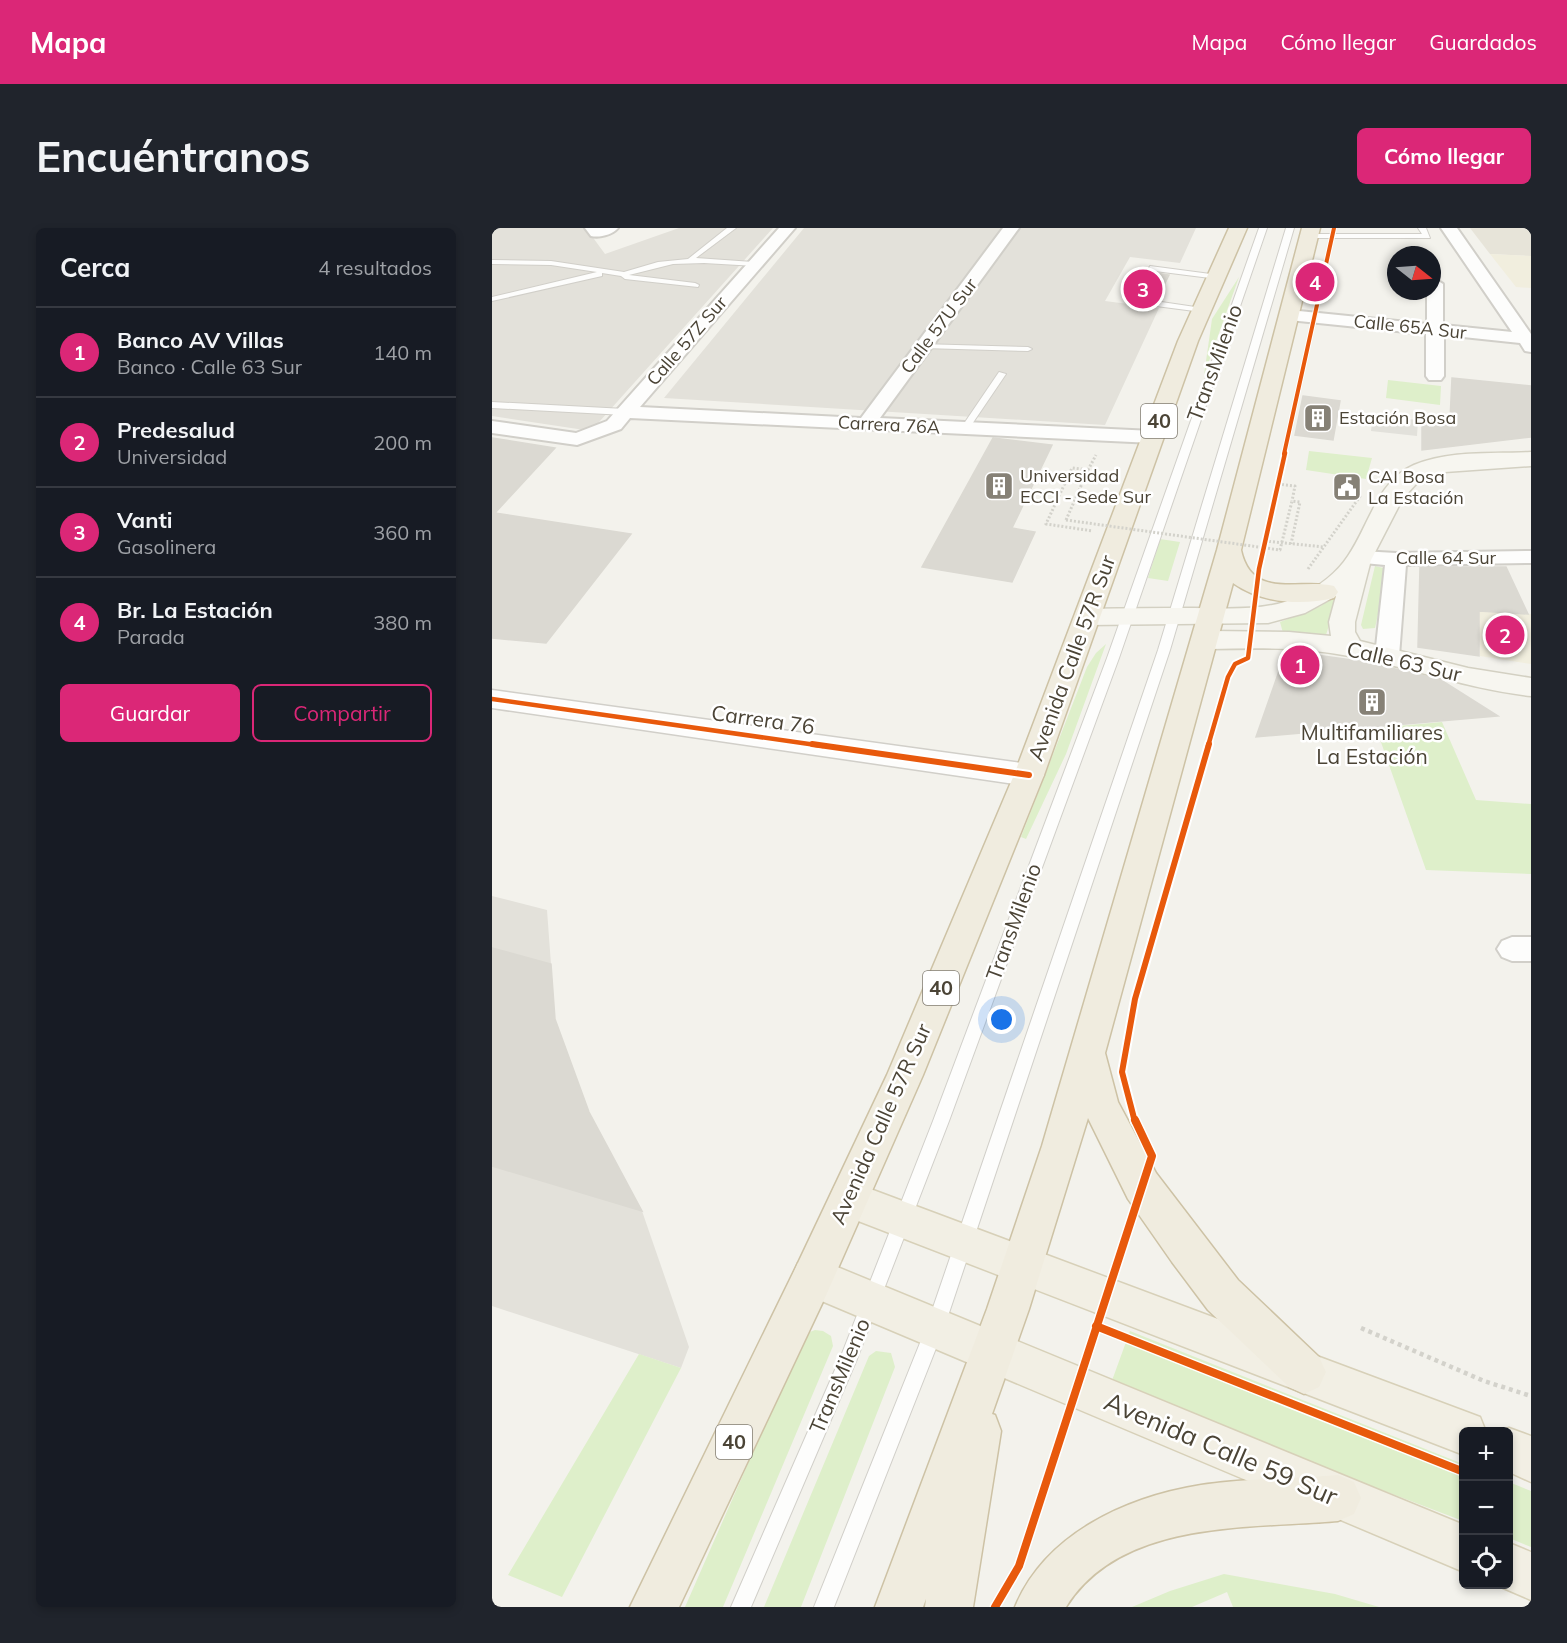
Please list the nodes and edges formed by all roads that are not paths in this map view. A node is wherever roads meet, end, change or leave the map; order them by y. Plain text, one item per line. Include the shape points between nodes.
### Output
1 (732, 228) edge
2 (787, 228) edge
3 (1011, 228) edge
4 (1238, 228) edge
5 (1263, 228) edge
6 (1422, 228) edge
7 (1449, 228) edge
8 (1303, 231) edge
9 (691, 259) junction
10 (492, 262) edge
11 (753, 264) junction
12 (658, 265) junction
13 (607, 272) junction
14 (1151, 272) dead end
15 (625, 274) junction
16 (1218, 277) junction
17 (651, 281) junction
18 (695, 285) dead end
19 (1141, 292) dead end
20 (492, 299) edge
21 (1435, 300) edge
22 (1202, 310) junction
23 (1289, 315) junction
24 (1436, 330) junction
25 (1529, 342) edge
26 (923, 346) junction
27 (1028, 349) dead end
28 (1002, 374) dead end
29 (1435, 376) dead end
30 (492, 405) edge
31 (625, 412) junction
32 (866, 424) junction
33 (492, 427) edge
34 (965, 428) junction
35 (1153, 437) junction
36 (1531, 459) edge
37 (1229, 550) junction
38 (1360, 557) junction
39 (1531, 557) edge
40 (1396, 559) junction
41 (1325, 592) junction
42 (1127, 616) junction
43 (1173, 616) junction
44 (1088, 617) junction
45 (1207, 628) junction
46 (1350, 648) junction
47 (1387, 656) junction
48 (1531, 687) edge
49 (492, 699) edge
50 (1029, 775) junction
51 (1088, 1050) junction
52 (849, 1199) junction
53 (903, 1219) junction
54 (964, 1242) junction
55 (1023, 1265) junction
56 (813, 1277) junction
57 (871, 1301) junction
58 (935, 1328) junction
59 (992, 1352) junction
60 (1304, 1372) junction
61 (1459, 1431) edge
62 (1513, 1452) edge
63 (1531, 1459) edge
64 (1338, 1498) junction
65 (1459, 1547) edge
66 (1513, 1569) edge
67 (1531, 1576) edge
68 (654, 1607) edge
69 (741, 1607) edge
70 (824, 1607) edge
71 (899, 1607) edge
72 (950, 1607) edge
73 (1039, 1607) edge

1 - 9 lane
2 - 11 street, Calle 57Z Sur
3 - 26 street, Calle 57U Sur
4 - 16 highway, Avenida Calle 57R Sur / 40
5 - 42 lane, TransMilenio
6 - 8 lane via 1426,236
7 - 25 street
8 - 23 highway
8 - 43 lane, TransMilenio via 1271,298
9 - 11 lane
9 - 12 lane
10 - 13 lane via 551,263
11 - 31 street, Calle 57Z Sur
12 - 15 lane
12 - 17 lane
13 - 15 lane
13 - 20 lane
14 - 16 lane via 1153,268
15 - 17 lane via 628,279
16 - 22 highway, Avenida Calle 57R Sur / 40
17 - 18 lane
19 - 22 lane via 1136,301
21 - 24 street
22 - 35 highway, Avenida Calle 57R Sur / 40
23 - 24 street, Calle 65A Sur
23 - 37 highway
24 - 25 street, Calle 65A Sur
24 - 29 street
26 - 27 lane
26 - 32 street, Calle 57U Sur
28 - 34 lane
30 - 31 lane
31 - 32 street, Carrera 76A
31 - 33 street, Calle 57Z Sur via 614,425 577,439
32 - 34 street, Carrera 76A
34 - 35 street, Carrera 76A
35 - 44 highway, Avenida Calle 57R Sur / 40
36 - 38 main road via 1437,466 1410,476 1392,497
37 - 41 highway via 1238,573 1257,586 1291,595
37 - 45 highway
38 - 40 street, Calle 64 Sur
38 - 41 main road, Calle 63 Sur
38 - 46 main road via 1342,622
39 - 40 street, Calle 64 Sur
40 - 47 street
41 - 45 main road, Calle 63 Sur via 1294,608 1232,618
42 - 43 main road, Calle 63 Sur
42 - 44 main road, Calle 63 Sur
42 - 53 lane, TransMilenio
43 - 45 main road, Calle 63 Sur
43 - 54 lane, TransMilenio
44 - 50 highway, Avenida Calle 57R Sur / 40
45 - 46 main road, Calle 63 Sur
45 - 51 highway
46 - 47 main road, Calle 63 Sur
47 - 48 main road, Calle 63 Sur via 1469,678
49 - 50 street, Carrera 76
50 - 52 highway, Avenida Calle 57R Sur / 40 via 905,1076
51 - 55 highway
51 - 60 highway via 1100,1105 1142,1186 1223,1294
52 - 53 main road
52 - 56 highway, Avenida Calle 57R Sur / 40
53 - 54 main road
53 - 57 lane, TransMilenio
54 - 55 main road
54 - 58 lane, TransMilenio
55 - 59 highway
55 - 60 main road
56 - 57 main road, Avenida Calle 59 Sur
56 - 68 highway, Avenida Calle 57R Sur / 40
57 - 58 main road, Avenida Calle 59 Sur
57 - 69 lane, TransMilenio
58 - 59 main road, Avenida Calle 59 Sur
58 - 70 lane, TransMilenio
59 - 64 main road, Avenida Calle 59 Sur
59 - 71 highway
59 - 72 highway
60 - 61 main road
62 - 63 main road
64 - 65 main road, Avenida Calle 59 Sur
64 - 73 highway via 1198,1509 1146,1522 1096,1545 1068,1567
66 - 67 main road

